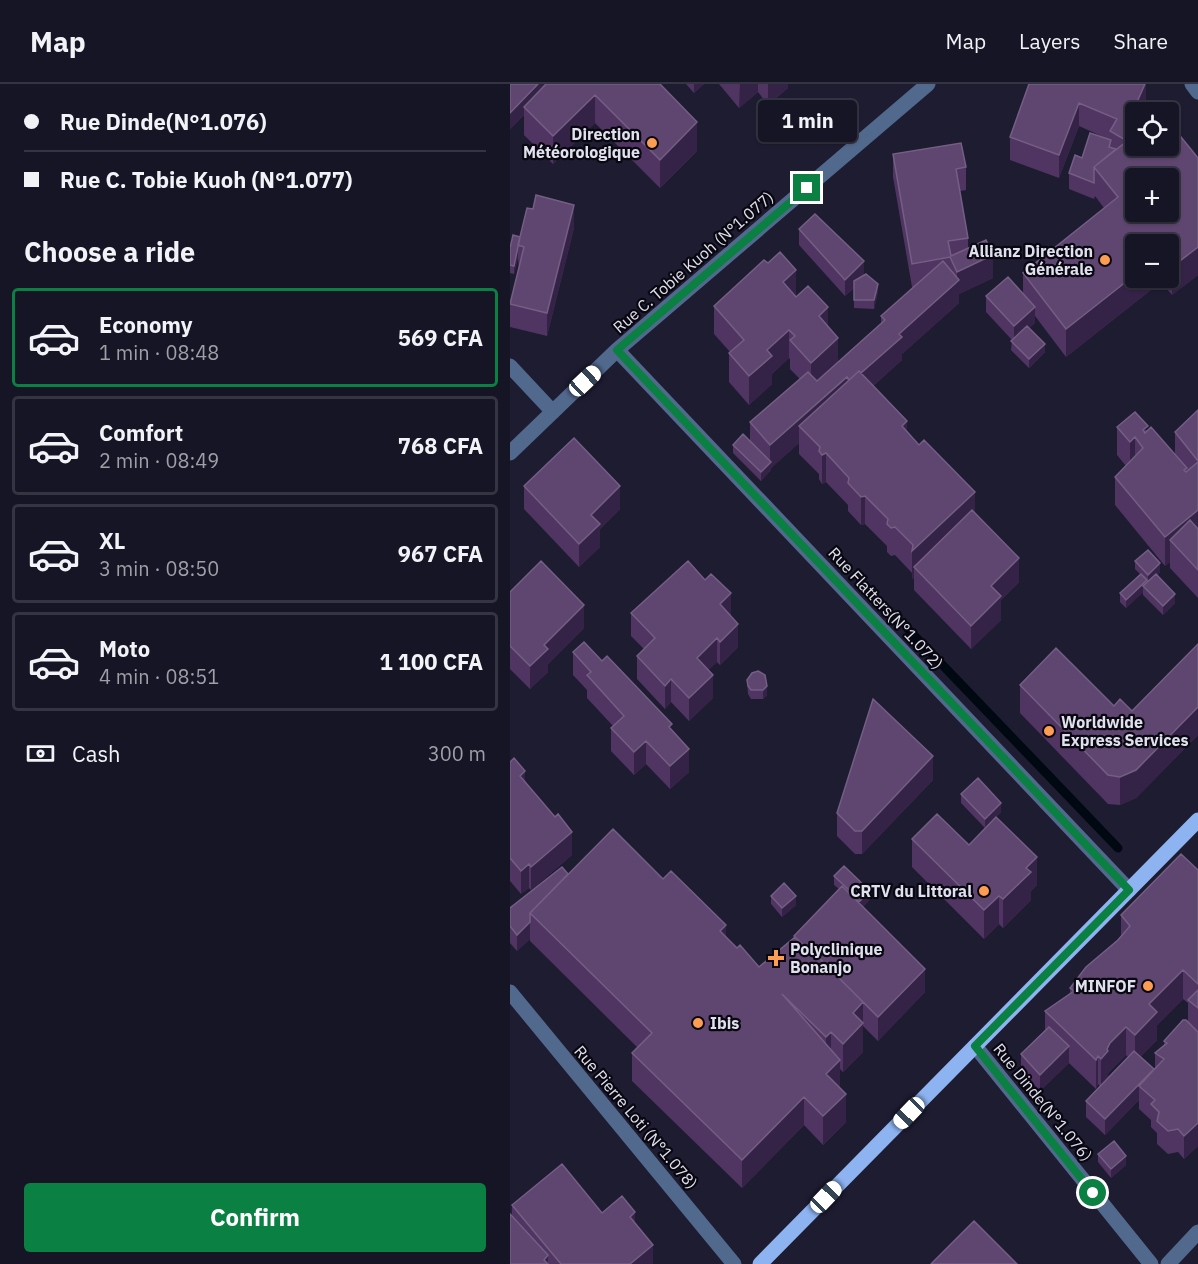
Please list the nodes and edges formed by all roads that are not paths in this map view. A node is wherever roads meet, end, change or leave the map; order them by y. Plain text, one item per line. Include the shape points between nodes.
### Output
1 (928, 84) edge
2 (1192, 84) edge
3 (1198, 92) edge
4 (617, 350) junction
5 (510, 366) edge
6 (553, 412) junction
7 (510, 453) edge
8 (1198, 820) edge
9 (1129, 890) junction
10 (510, 992) edge
11 (975, 1046) junction
12 (1198, 1232) edge
13 (734, 1264) edge
14 (760, 1264) edge
15 (1151, 1264) edge
16 (1168, 1264) edge

1 - 4 street, Rue C. Tobie Kuoh (N°1.077)
2 - 3 street
4 - 6 street, Rue C. Tobie Kuoh (N°1.077)
4 - 9 street, Rue Flatters(N°1.072)
5 - 6 street
6 - 7 street, Rue C. Tobie Kuoh (N°1.077)
8 - 9 main road
9 - 11 main road
10 - 13 street, Rue Pierre Loti (N°1.078)
11 - 14 main road
11 - 15 street, Rue Dinde(N°1.076)
12 - 16 street

